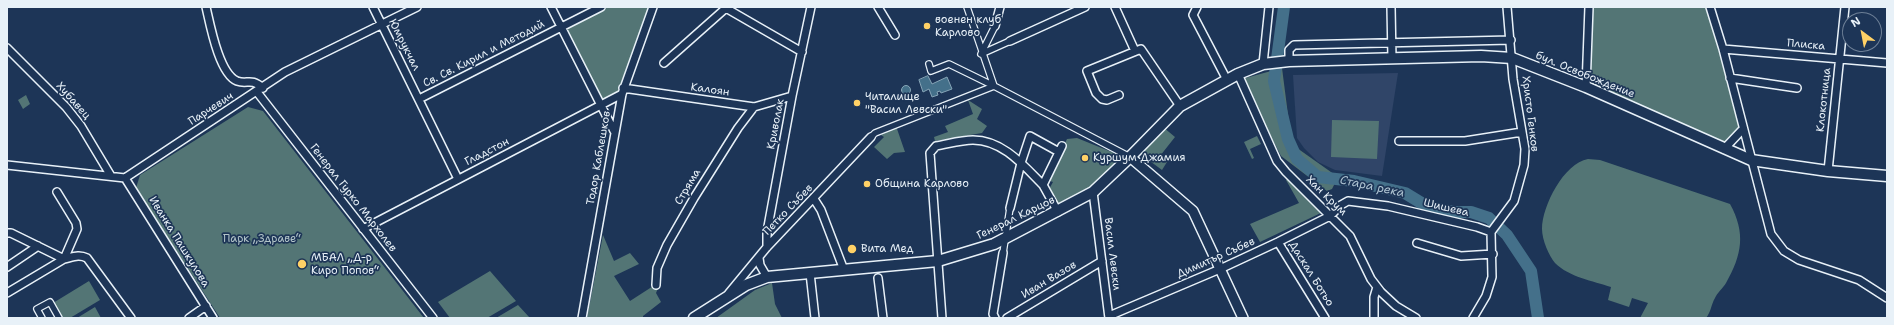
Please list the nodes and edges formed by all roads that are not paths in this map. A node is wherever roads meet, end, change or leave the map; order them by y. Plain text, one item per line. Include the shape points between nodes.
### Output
1 (206, 7) edge
2 (373, 7) edge
3 (417, 7) edge
4 (551, 7) edge
5 (601, 7) edge
6 (653, 7) edge
7 (811, 7) edge
8 (878, 7) edge
9 (966, 7) edge
10 (1000, 7) edge
11 (1084, 7) edge
12 (1115, 7) edge
13 (1197, 7) edge
14 (1269, 7) edge
15 (1391, 7) edge
16 (1507, 7) edge
17 (1588, 7) edge
18 (1710, 7) edge
19 (1845, 7) edge
20 (725, 8) edge
21 (738, 11) edge
22 (381, 24) junction
23 (995, 26) joint
24 (562, 27) junction
25 (896, 35) dead end
26 (1511, 40) junction
27 (1010, 41) joint
28 (1392, 42) junction
29 (7, 48) edge
30 (1723, 49) junction
31 (1135, 51) junction
32 (802, 52) junction
33 (982, 54) junction
34 (1512, 58) junction
35 (1392, 59) junction
36 (1839, 59) junction
37 (1289, 61) junction
38 (664, 63) dead end
39 (1887, 63) edge
40 (929, 64) dead end
41 (1263, 64) junction
42 (1238, 74) junction
43 (1730, 78) junction
44 (1227, 80) junction
45 (994, 86) junction
46 (1586, 87) junction
47 (1797, 88) dead end
48 (260, 90) junction
49 (622, 91) junction
50 (1119, 95) dead end
51 (792, 96) junction
52 (419, 99) junction
53 (601, 105) junction
54 (1180, 106) junction
55 (754, 107) junction
56 (1743, 129) junction
57 (614, 131) junction
58 (1522, 132) junction
59 (872, 137) joint
60 (1399, 141) dead end
61 (1724, 149) junction
62 (1130, 157) junction
63 (1752, 160) junction
64 (1021, 163) junction
65 (7, 165) edge
66 (1828, 171) junction
67 (111, 176) junction
68 (1887, 176) edge
69 (125, 178) junction
70 (458, 180) junction
71 (1043, 185) junction
72 (57, 192) dead end
73 (1093, 192) junction
74 (814, 200) junction
75 (1010, 208) joint
76 (1058, 212) junction
77 (1330, 216) junction
78 (363, 229) junction
79 (1492, 231) junction
80 (7, 233) edge
81 (1004, 240) junction
82 (1278, 242) junction
83 (1417, 243) dead end
84 (38, 246) junction
85 (767, 247) junction
86 (1003, 253) joint
87 (1493, 254) junction
88 (759, 258) junction
89 (64, 259) junction
90 (938, 261) junction
91 (1102, 261) junction
92 (7, 267) edge
93 (877, 267) junction
94 (1220, 269) junction
95 (844, 270) junction
96 (810, 273) junction
97 (767, 277) junction
98 (878, 278) joint
99 (656, 285) dead end
100 (1377, 287) junction
101 (7, 293) edge
102 (1887, 298) edge
103 (723, 300) junction
104 (206, 306) junction
105 (1109, 317) edge
106 (42, 318) edge
107 (59, 318) edge
108 (132, 318) edge
109 (189, 318) edge
110 (213, 318) edge
111 (433, 318) edge
112 (582, 318) edge
113 (694, 318) edge
114 (815, 318) edge
115 (883, 318) edge
116 (942, 318) edge
117 (995, 318) edge
118 (1007, 318) edge
119 (1243, 318) edge
120 (1325, 318) edge
121 (1374, 318) edge
122 (1416, 318) edge
123 (1473, 318) edge

1 - 48 street via 213,40 222,64 232,78 238,81 252,81
2 - 22 street, Юмрукчал
3 - 22 street, Парчевич
4 - 24 street
5 - 24 street, Св. Св. Кирил и Методий
6 - 49 street, Тодор Каблешков
7 - 32 street, Криволак
8 - 25 street
9 - 33 street
10 - 23 street
11 - 27 street
12 - 31 street
13 - 44 street via 1193,15
14 - 41 street
15 - 28 street
16 - 26 street, Христо Генков
17 - 46 street
18 - 30 street
19 - 36 street, Клокотница
20 - 21 street
20 - 38 street
21 - 32 street
22 - 48 street, Парчевич via 285,72
22 - 52 street, Юмрукчал
23 - 33 street
24 - 52 street, Св. Св. Кирил и Методий
24 - 53 street
26 - 28 street
26 - 34 street, Христо Генков
27 - 33 street
28 - 35 street
28 - 37 street via 1294,45 1290,50
29 - 67 street, Хубавец via 66,107
30 - 36 street, Плиска
30 - 43 street
31 - 50 street via 1087,71 1096,93 1102,99 1107,100
31 - 54 street via 1141,49 1144,52
32 - 51 street, Криволак
33 - 45 street
34 - 35 main road, бул. Освобождение via 1481,56
34 - 46 main road, бул. Освобождение
34 - 58 street, Христо Генков
35 - 37 main road, бул. Освобождение
36 - 39 street, Плиска
36 - 66 street, Клокотница
37 - 41 main road, бул. Освобождение
40 - 45 street via 931,71 949,64
41 - 42 main road, Генерал Карцов
42 - 44 main road, Генерал Карцов
42 - 77 street, Хан Крум via 1277,161
43 - 47 street
43 - 56 street
44 - 54 main road, Генерал Карцов
45 - 59 street via 880,131
45 - 62 street
46 - 61 main road, бул. Освобождение
48 - 69 street, Парчевич
48 - 78 street, Генерал Гурко Мархолев
49 - 53 street, Гладстон
49 - 55 street, Калоян
49 - 57 street, Тодор Каблешков
51 - 55 street, Калоян
51 - 85 street, Криволак via 767,232
52 - 70 street, Юмрукчал
53 - 57 street
53 - 70 street, Гладстон
54 - 62 main road, Генерал Карцов
55 - 99 street, Стряма via 738,128 671,238 657,268
56 - 61 street
56 - 63 street
57 - 112 street, Тодор Каблешков
58 - 60 street via 1465,141
58 - 79 street, Христо Генков via 1524,165 1514,201
59 - 74 street, Петко Събев
61 - 63 main road, бул. Освобождение
62 - 73 main road, Генерал Карцов
62 - 94 street via 1193,211
63 - 66 main road, бул. Освобождение
63 - 102 street via 1771,234 1784,251 1799,260 1859,280
64 - 71 street
64 - 71 street via 1030,136 1061,149
64 - 75 street
64 - 90 street via 1015,156 988,142 973,140 936,146 932,149 930,153
65 - 67 street
66 - 68 main road, бул. Освобождение
67 - 69 street
69 - 104 street, Иванка Пашкулова
70 - 78 street, Гладстон
71 - 76 street
72 - 89 street via 77,228
73 - 76 main road, Генерал Карцов
73 - 91 street, Васил Левски
74 - 85 street, Петко Събев
74 - 95 street via 821,210
75 - 81 street
76 - 81 main road, Генерал Карцов
77 - 79 street, Шишева via 1340,205 1354,201
77 - 82 street, Димитър Събев
77 - 100 street, Хан Крум via 1350,236
78 - 111 street, Генерал Гурко Мархолев
79 - 87 street
80 - 84 street
81 - 86 street
81 - 90 main road, Генерал Карцов
82 - 94 street, Димитър Събев
82 - 120 street, Даскал Ботьо
83 - 87 street via 1461,256
84 - 89 street
84 - 92 street
85 - 88 street, Петко Събев
86 - 117 street via 993,314
87 - 123 street via 1492,277 1486,296
88 - 97 street
88 - 103 street, Петко Събев
89 - 101 street
89 - 108 street via 82,255 87,258
90 - 93 main road, Генерал Карцов
90 - 116 street
91 - 105 street, Васил Левски
91 - 118 street, Иван Вазов
93 - 95 main road, Генерал Карцов
93 - 98 street
94 - 105 street, Димитър Събев
94 - 119 street
95 - 96 main road, Генерал Карцов
96 - 97 main road, Генерал Карцов
96 - 114 street
97 - 103 main road, Генерал Карцов via 746,285
98 - 115 street
100 - 121 street via 1374,297
100 - 122 street, Хан Крум via 1386,298
103 - 113 main road, Генерал Карцов
104 - 109 street
104 - 110 street, Иванка Пашкулова
106 - 107 street via 37,309 50,302

